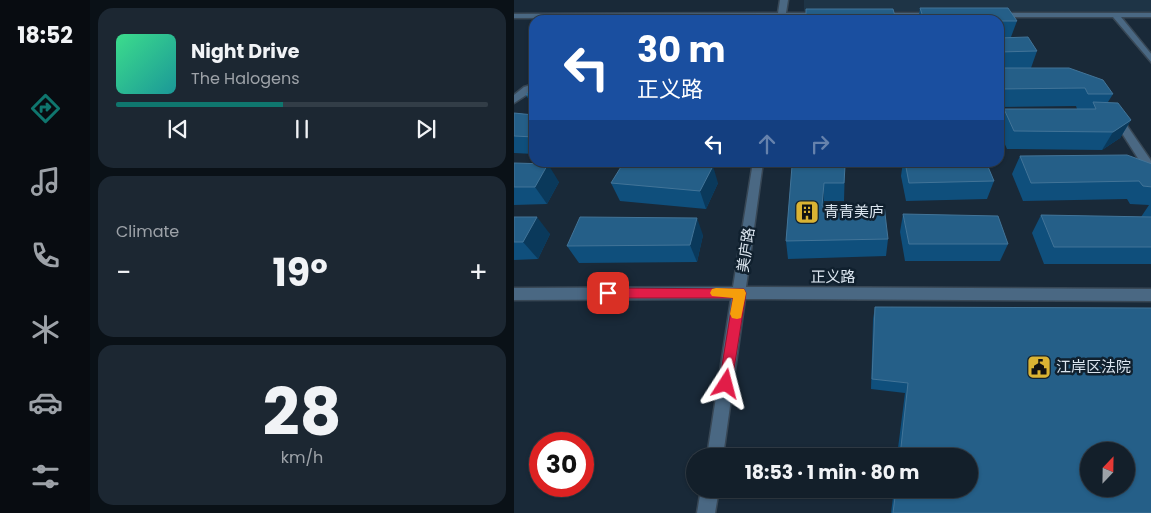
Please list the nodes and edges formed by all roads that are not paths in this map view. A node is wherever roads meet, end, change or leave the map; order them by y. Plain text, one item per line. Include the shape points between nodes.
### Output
1 (784, 0) edge
2 (782, 15) edge
3 (870, 15) edge
4 (939, 15) edge
5 (1004, 15) edge
6 (514, 16) edge
7 (529, 16) edge
8 (1115, 16) junction
9 (1151, 16) edge
10 (1151, 61) edge
11 (529, 88) edge
12 (514, 100) edge
13 (1111, 108) edge
14 (757, 167) edge
15 (1151, 171) edge
16 (740, 293) junction
17 (514, 294) edge
18 (1151, 295) edge
19 (716, 448) edge
20 (708, 498) edge
21 (706, 513) edge

1 - 2 street
3 - 4 street
5 - 8 street
6 - 7 street
8 - 9 street
8 - 10 street
11 - 12 street
13 - 15 street
14 - 16 street, 美庐路
16 - 17 street, 正义路
16 - 18 street, 正义路
16 - 19 street, 美庐路
20 - 21 street

